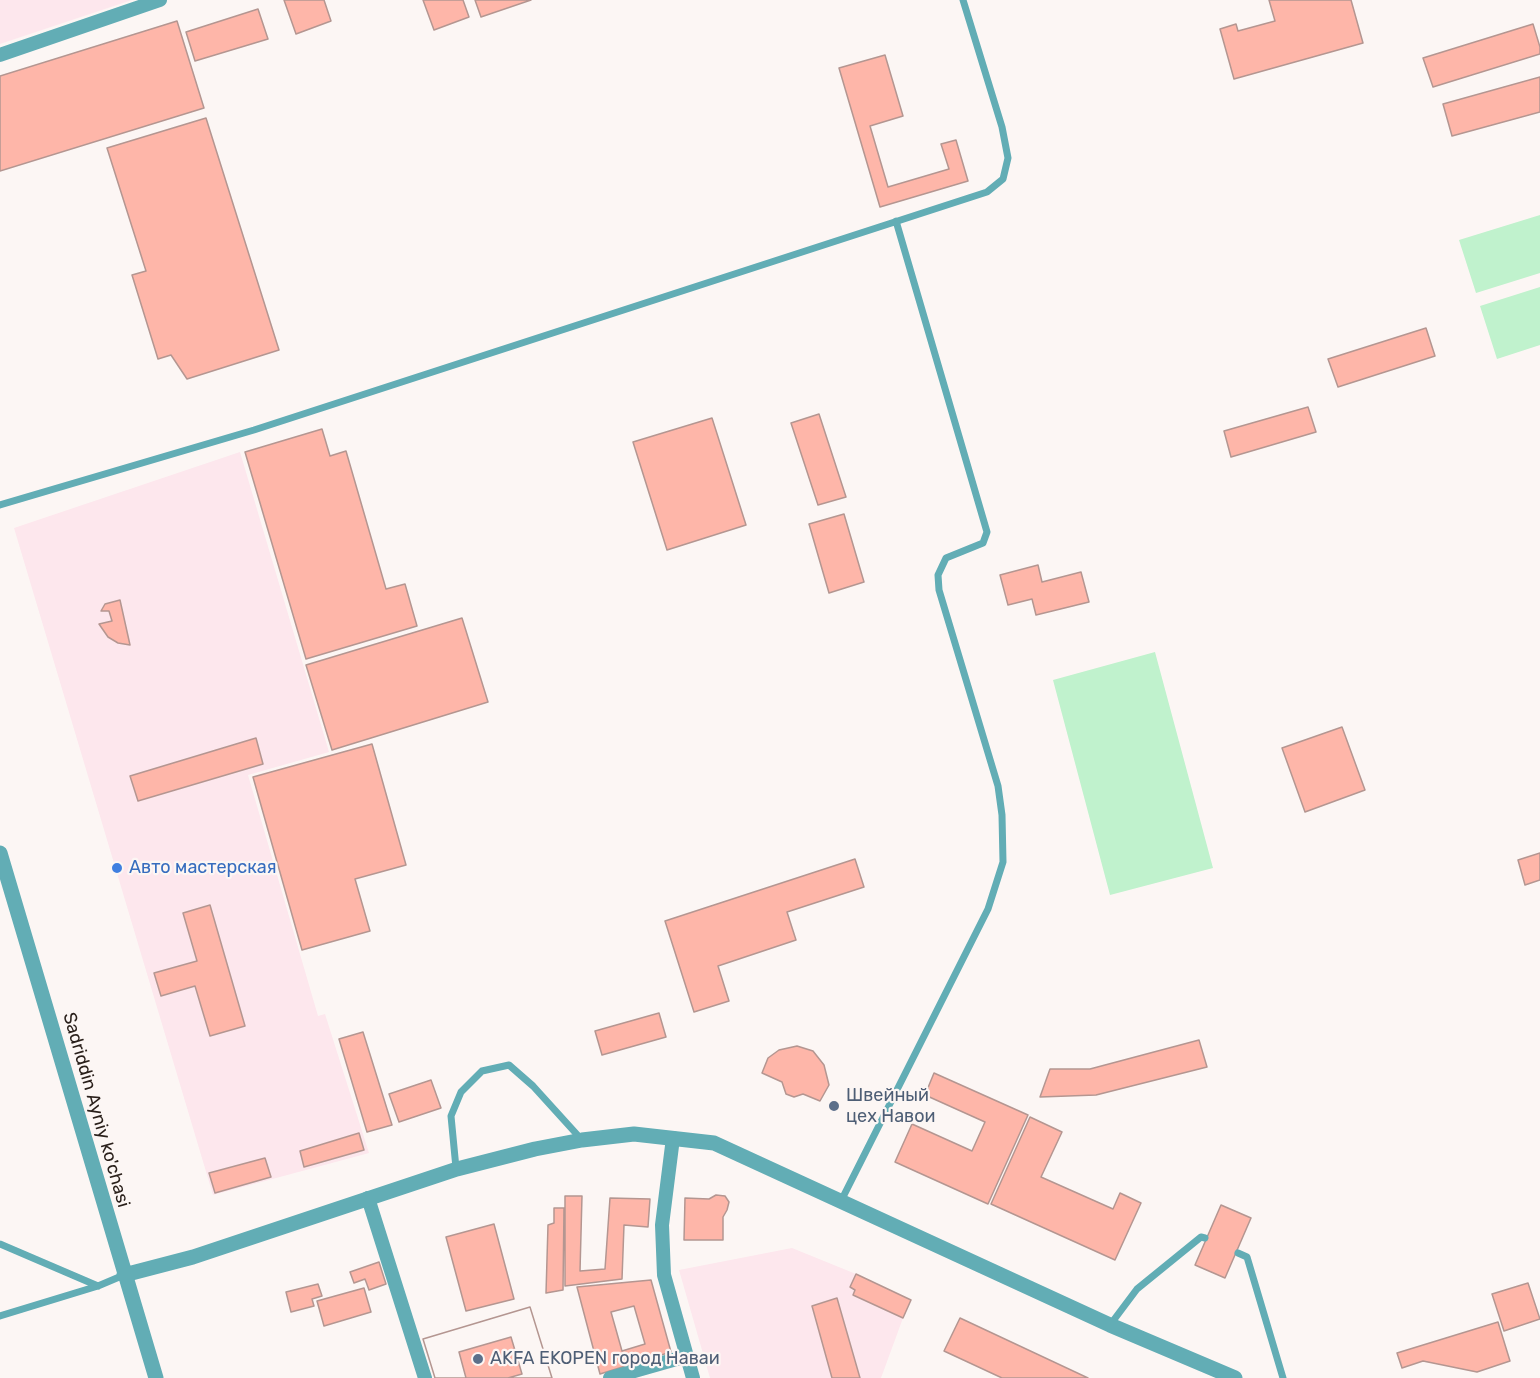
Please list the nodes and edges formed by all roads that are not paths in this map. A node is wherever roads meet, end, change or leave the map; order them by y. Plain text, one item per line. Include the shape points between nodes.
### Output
1 (160, 0) edge
2 (963, 0) edge
3 (0, 55) edge
4 (896, 221) junction
5 (0, 505) edge
6 (0, 853) edge
7 (674, 1138) junction
8 (582, 1140) junction
9 (456, 1169) junction
10 (368, 1198) junction
11 (841, 1202) junction
12 (1205, 1238) dead end
13 (0, 1244) edge
14 (1238, 1253) dead end
15 (124, 1275) junction
16 (98, 1286) junction
17 (0, 1316) edge
18 (1110, 1325) junction
19 (687, 1356) junction
20 (156, 1378) edge
21 (425, 1378) edge
22 (610, 1378) edge
23 (693, 1378) edge
24 (1235, 1378) edge
25 (1283, 1378) edge

1 - 3 street
2 - 4 lane via 1002,127 1008,158 1003,179 987,192
4 - 5 lane via 254,430
4 - 11 lane via 987,532 983,543 946,558 938,575 939,590 999,786 1003,862 988,909
6 - 15 street, Sadriddin Ayniy ko'chasi
7 - 8 street via 634,1134
7 - 11 street via 714,1143
7 - 19 street via 662,1225 664,1275
8 - 9 street
8 - 9 lane via 509,1065 482,1071 461,1092 450,1116
9 - 10 street
10 - 15 street via 193,1257
10 - 21 street
11 - 18 street
12 - 18 lane via 1201,1237 1137,1289
13 - 16 lane
14 - 25 lane via 1247,1257
15 - 16 lane
15 - 20 street, Sadriddin Ayniy ko'chasi
16 - 17 lane
18 - 24 street
19 - 22 street
19 - 23 street

